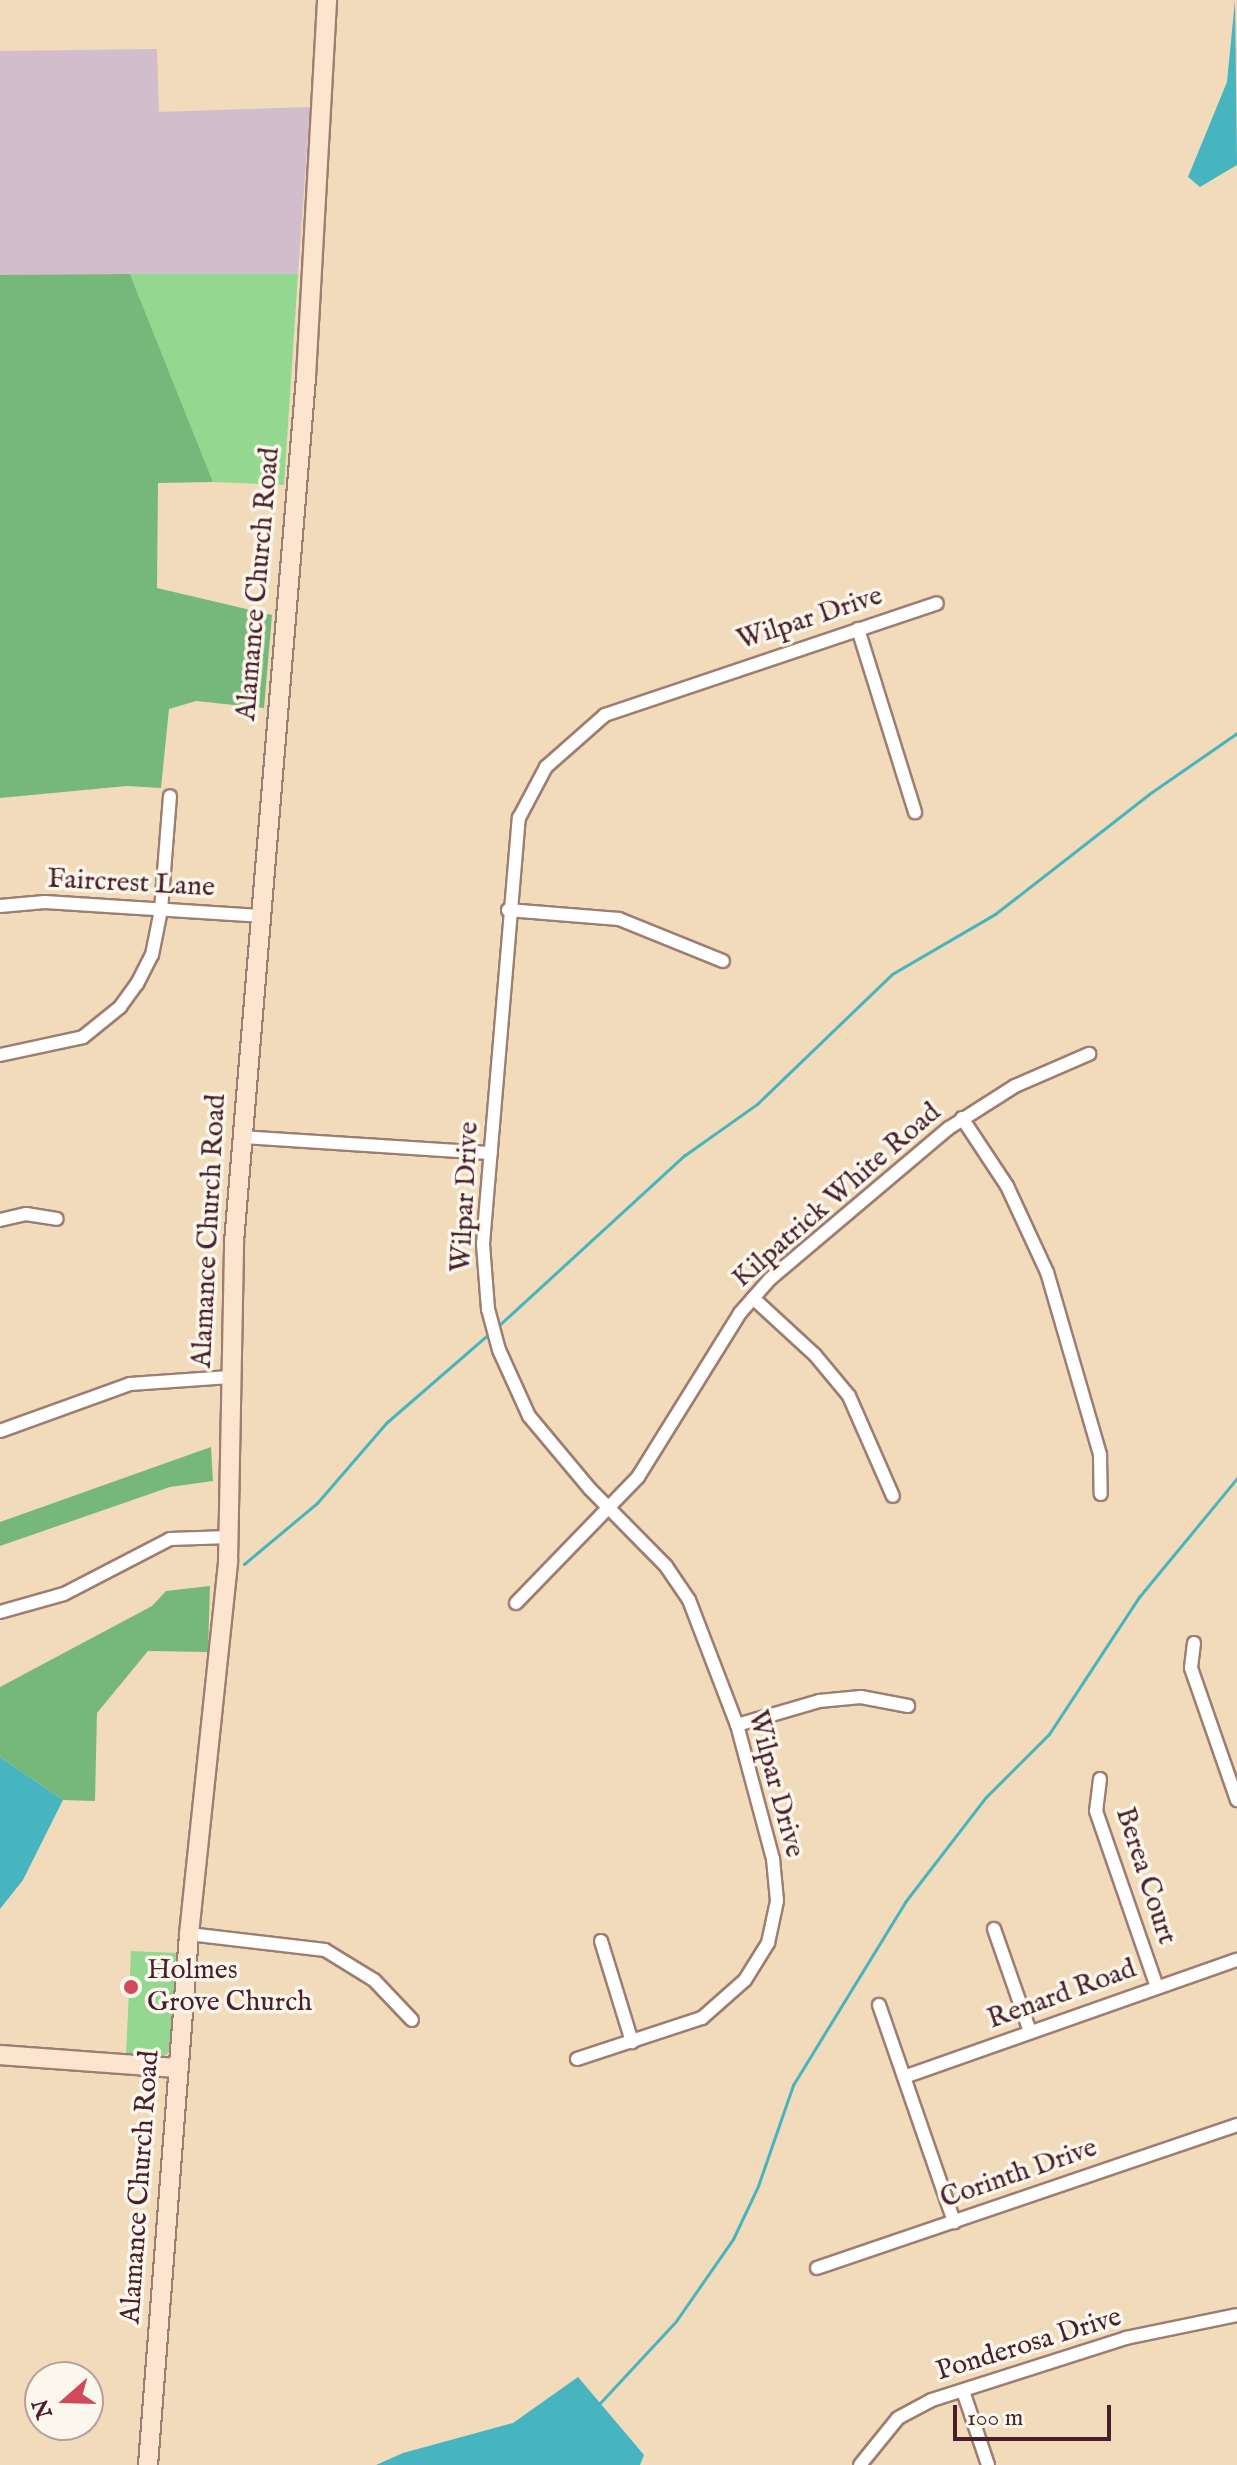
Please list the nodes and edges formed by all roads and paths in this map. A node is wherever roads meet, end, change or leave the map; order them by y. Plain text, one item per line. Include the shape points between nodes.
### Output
1 (327, 0) edge
2 (937, 603) dead end
3 (858, 629) junction
4 (170, 796) dead end
5 (915, 812) dead end
6 (0, 906) edge
7 (161, 910) junction
8 (508, 910) junction
9 (260, 916) junction
10 (723, 961) dead end
11 (1089, 1054) dead end
12 (0, 1055) edge
13 (962, 1118) junction
14 (242, 1137) junction
15 (490, 1153) junction
16 (57, 1219) dead end
17 (0, 1220) edge
18 (753, 1298) junction
19 (230, 1377) junction
20 (0, 1431) edge
21 (1101, 1494) dead end
22 (893, 1496) dead end
23 (610, 1506) junction
24 (229, 1537) junction
25 (516, 1603) dead end
26 (0, 1612) edge
27 (1194, 1643) dead end
28 (908, 1706) dead end
29 (737, 1725) junction
30 (1100, 1779) dead end
31 (1234, 1785) edge
32 (1237, 1800) edge
33 (994, 1929) dead end
34 (189, 1934) junction
35 (601, 1941) dead end
36 (1237, 1960) edge
37 (1157, 1987) junction
38 (879, 2005) dead end
39 (412, 2020) dead end
40 (1030, 2032) junction
41 (632, 2042) junction
42 (0, 2055) edge
43 (577, 2059) dead end
44 (178, 2068) junction
45 (904, 2077) junction
46 (1237, 2125) edge
47 (954, 2222) junction
48 (817, 2268) dead end
49 (1237, 2315) edge
50 (963, 2391) junction
51 (148, 2465) edge
52 (860, 2465) edge
53 (988, 2465) edge

1 - 9 main road, Alamance Church Road via 306,377
2 - 3 street, Wilpar Drive
3 - 5 street
3 - 8 street, Wilpar Drive via 638,700 581,731 546,767 524,804 514,839
4 - 7 street
6 - 7 street, Faircrest Lane via 45,902
7 - 9 street, Faircrest Lane
7 - 12 street via 152,955 120,1007 66,1045
8 - 10 street via 619,919
8 - 15 street, Wilpar Drive
9 - 14 main road, Alamance Church Road
11 - 13 street, Kilpatrick White Road via 1015,1086
13 - 18 street, Kilpatrick White Road
13 - 21 street via 1007,1186 1047,1272 1100,1455
14 - 15 street
14 - 19 main road, Alamance Church Road
15 - 23 street, Wilpar Drive via 483,1265 499,1350 538,1428
16 - 17 street via 26,1214
18 - 22 street via 815,1355 849,1396
18 - 23 street, Kilpatrick White Road via 660,1448
19 - 20 street via 130,1384
19 - 24 main road, Alamance Church Road
23 - 25 street, Kilpatrick White Road
23 - 29 street, Wilpar Drive via 666,1566 689,1600
24 - 26 street via 170,1539 64,1594
24 - 34 main road, Alamance Church Road
27 - 31 street via 1191,1668
28 - 29 street via 861,1697 819,1701
29 - 41 street, Wilpar Drive via 773,1859 777,1901 768,1943 745,1980 702,2018
30 - 37 street, Berea Court via 1096,1811
31 - 32 street
33 - 40 street
34 - 39 street via 325,1950 374,1980
34 - 44 main road, Alamance Church Road
35 - 41 street
36 - 37 street, Renard Road
37 - 40 street, Renard Road
38 - 45 street
40 - 45 street, Renard Road
41 - 43 street, Wilpar Drive
42 - 44 main road
44 - 51 main road, Alamance Church Road
45 - 47 street
46 - 47 street, Corinth Drive
47 - 48 street, Corinth Drive
49 - 50 street, Ponderosa Drive via 1126,2338
50 - 52 street, Ponderosa Drive via 898,2418
50 - 53 street

